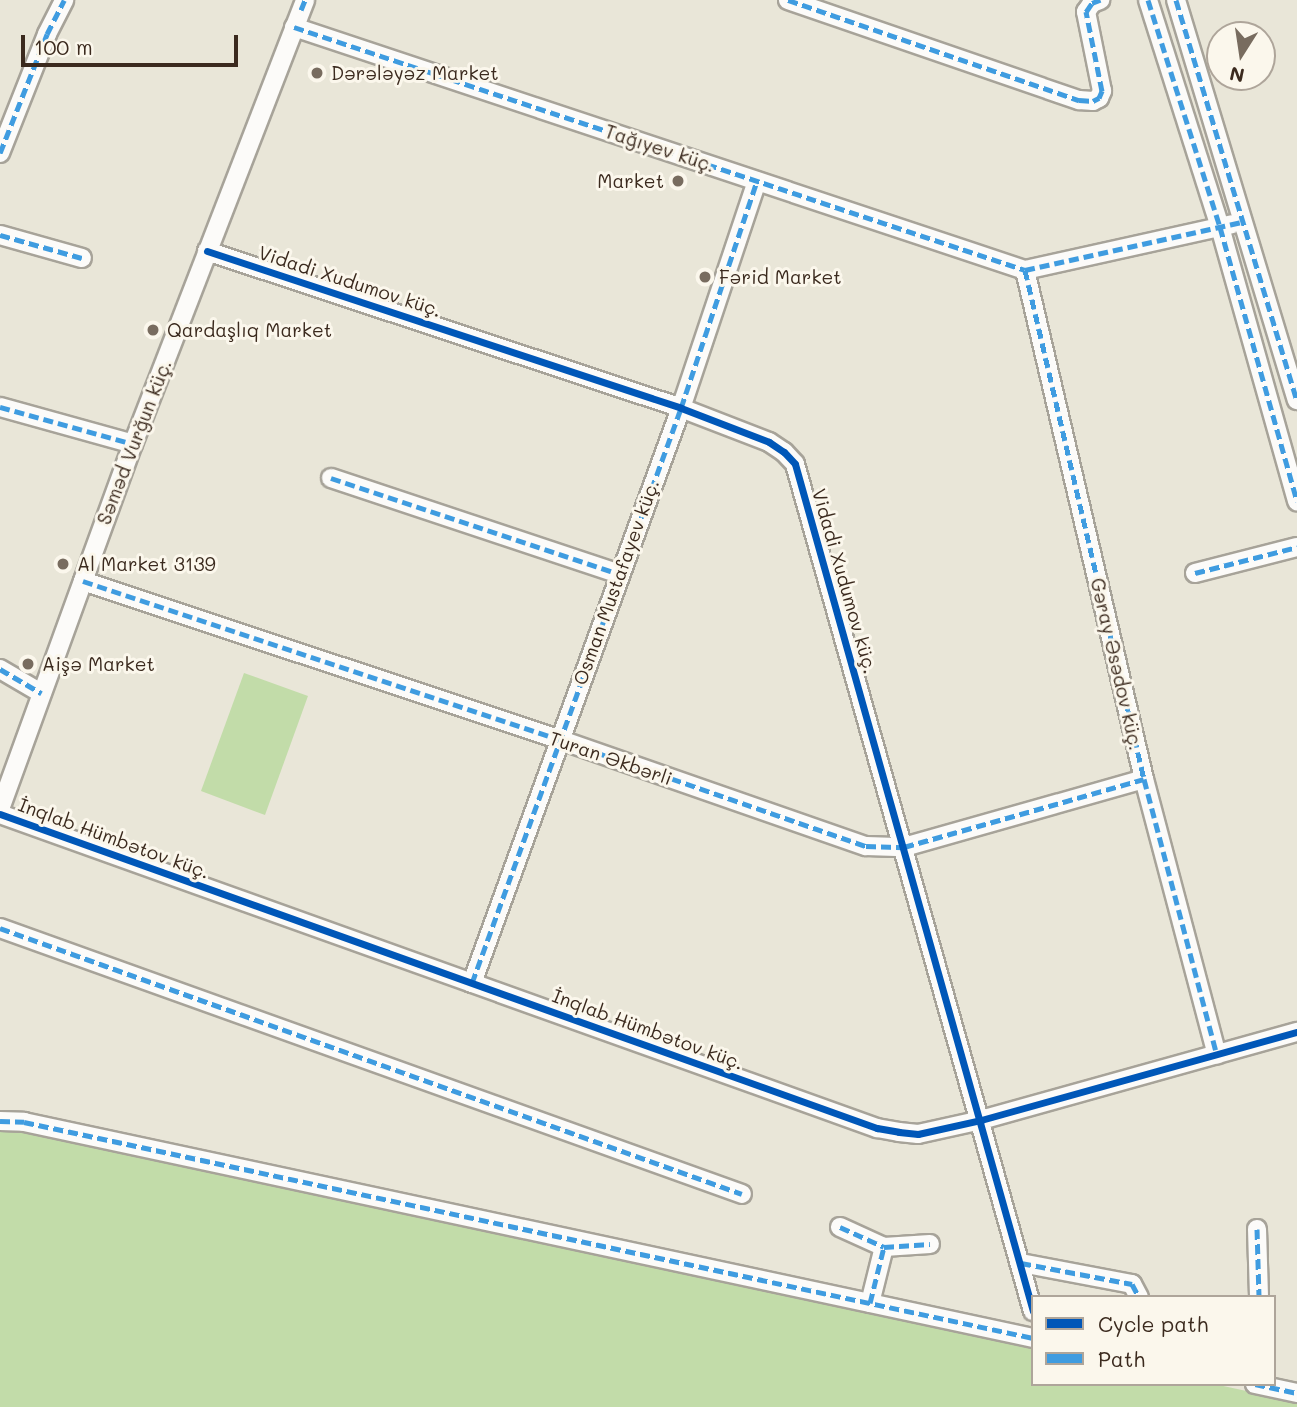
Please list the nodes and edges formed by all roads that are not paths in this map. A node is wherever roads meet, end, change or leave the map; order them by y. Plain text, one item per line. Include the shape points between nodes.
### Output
1 (64, 0) edge
2 (788, 0) edge
3 (1100, 0) edge
4 (1149, 0) edge
5 (1176, 0) edge
6 (300, 3) edge
7 (294, 27) junction
8 (1, 149) edge
9 (757, 181) junction
10 (1242, 222) junction
11 (1220, 227) junction
12 (0, 235) edge
13 (207, 251) junction
14 (82, 258) dead end
15 (1025, 270) junction
16 (1297, 400) edge
17 (0, 407) edge
18 (681, 408) junction
19 (133, 444) junction
20 (331, 478) dead end
21 (1297, 501) edge
22 (1297, 547) edge
23 (1195, 573) dead end
24 (620, 575) junction
25 (83, 581) junction
26 (0, 669) edge
27 (41, 693) junction
28 (558, 740) junction
29 (1144, 779) junction
30 (0, 811) edge
31 (904, 846) junction
32 (0, 928) edge
33 (472, 983) junction
34 (1297, 1032) edge
35 (1217, 1055) junction
36 (981, 1120) junction
37 (0, 1121) edge
38 (742, 1194) dead end
39 (840, 1227) dead end
40 (1257, 1229) dead end
41 (930, 1244) dead end
42 (884, 1247) junction
43 (1021, 1264) junction
44 (1138, 1295) edge
45 (1259, 1295) edge
46 (870, 1303) junction
47 (1031, 1303) edge
48 (1031, 1338) edge
49 (1266, 1386) edge
50 (1297, 1393) edge

1 - 8 street
2 - 3 street via 1093,101 1102,91 1086,12
4 - 11 street
5 - 10 street
6 - 7 street, Səməd Vurğun küç.
7 - 9 street, Tağıyev küç.
7 - 13 street, Səməd Vurğun küç.
9 - 15 street, Tağıyev küç.
9 - 18 street, Osman Mustafayev küç.
10 - 11 street
10 - 16 street
11 - 15 street
11 - 21 street
12 - 14 street
13 - 18 street, Vidadi Xudumov küç.
13 - 19 street, Səməd Vurğun küç.
15 - 29 street, Gəray Əsədov küç.
17 - 19 street
18 - 24 street, Osman Mustafayev küç.
18 - 31 street, Vidadi Xudumov küç. via 769,442 795,464
19 - 25 street, Səməd Vurğun küç.
20 - 24 street
22 - 23 street
24 - 28 street, Osman Mustafayev küç.
25 - 27 street, Səməd Vurğun küç.
25 - 28 street, Turan Əkbərli
26 - 27 street
27 - 30 street, Səməd Vurğun küç.
28 - 31 street, Turan Əkbərli via 866,846
28 - 33 street, Osman Mustafayev küç.
29 - 31 street, Turan Əkbərli
29 - 35 street, Gəray Əsədov küç.
30 - 33 street, İnqlab Hümbətov küç.
31 - 36 street, Vidadi Xudumov küç.
32 - 38 street
33 - 36 street, İnqlab Hümbətov küç. via 877,1128 918,1134
34 - 35 street, İnqlab Hümbətov küç.
35 - 36 street, İnqlab Hümbətov küç.
36 - 43 street, Vidadi Xudumov küç.
37 - 46 street via 38,1125
39 - 42 street
40 - 45 street
41 - 42 street
42 - 46 street
43 - 44 street via 1132,1284
43 - 47 street, Vidadi Xudumov küç.
46 - 48 street
49 - 50 street

